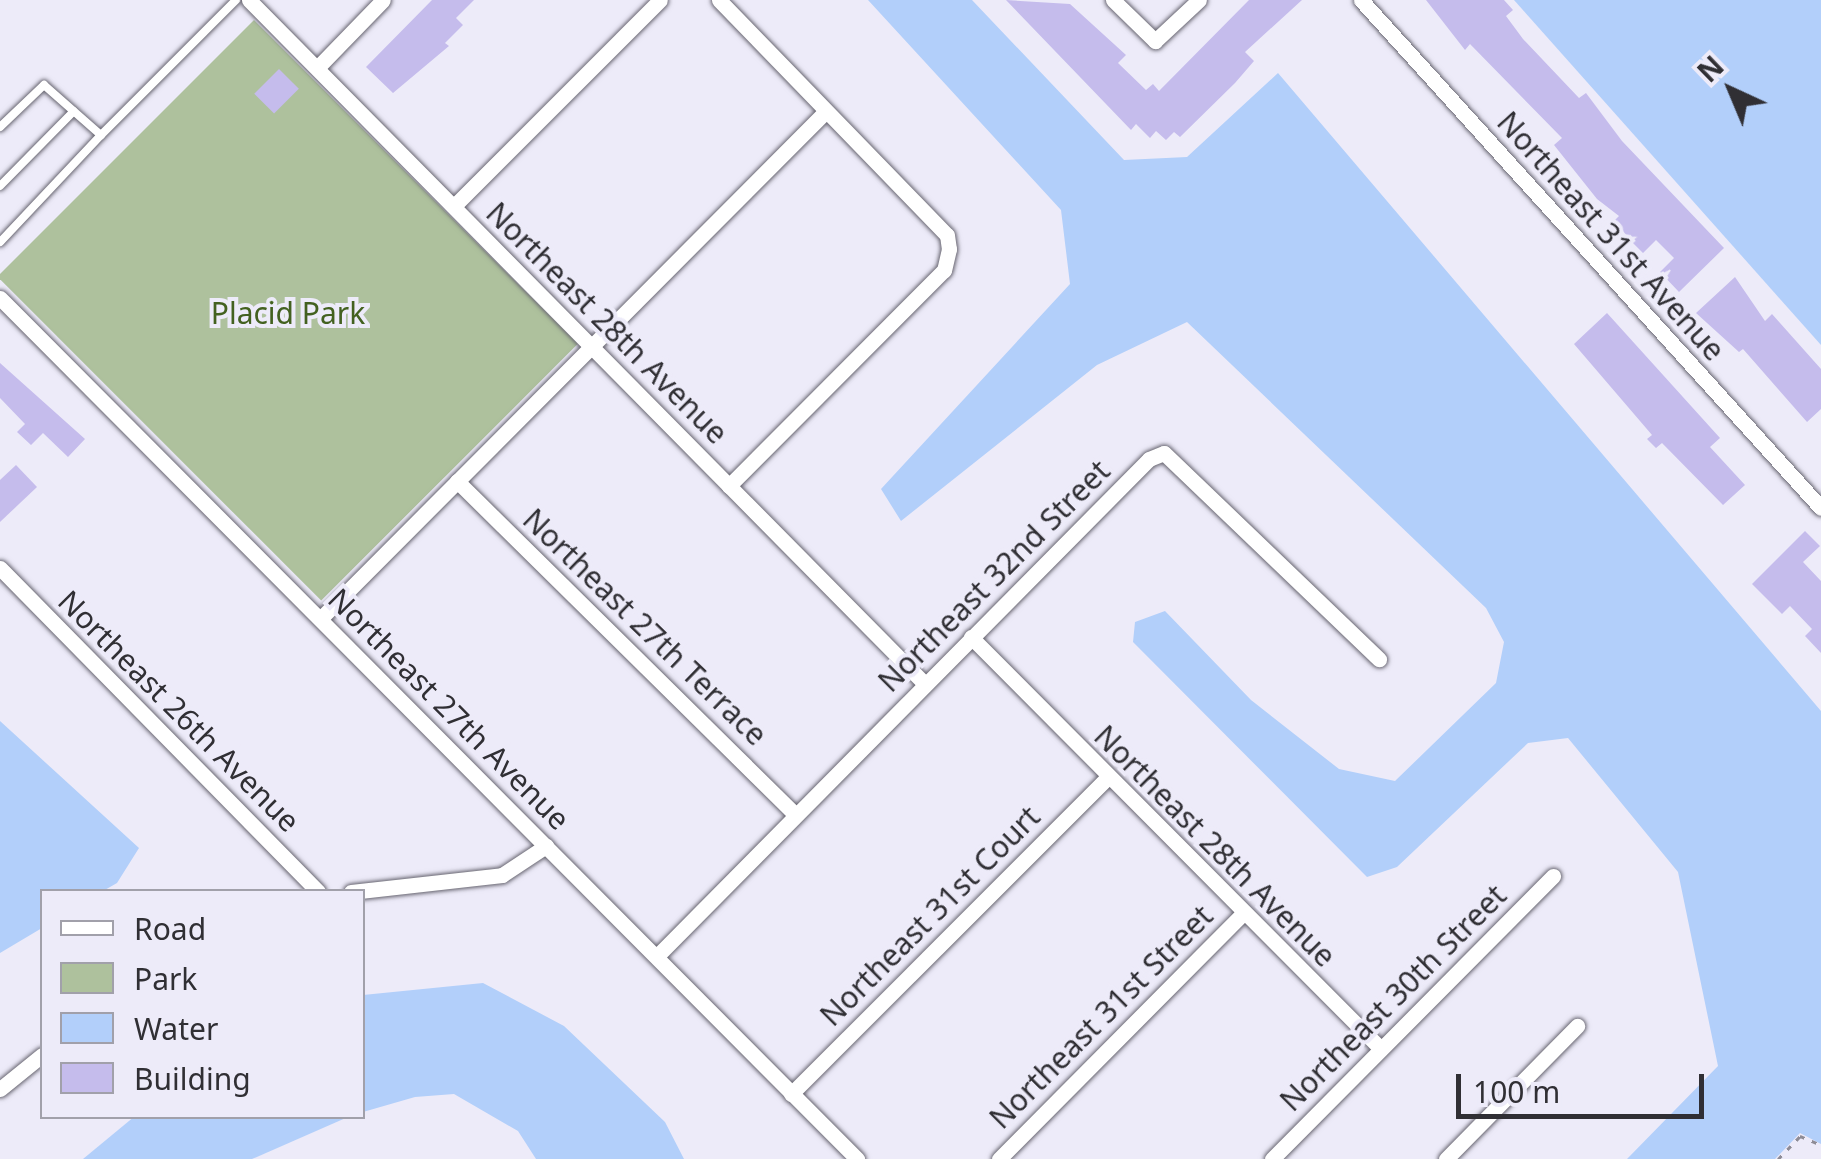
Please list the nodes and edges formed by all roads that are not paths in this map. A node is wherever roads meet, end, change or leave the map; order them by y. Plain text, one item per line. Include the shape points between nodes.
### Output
1 (236, 0) edge
2 (249, 0) edge
3 (383, 0) edge
4 (660, 0) edge
5 (719, 0) edge
6 (1113, 0) edge
7 (1199, 0) edge
8 (1361, 0) edge
9 (318, 67) junction
10 (74, 111) junction
11 (824, 113) junction
12 (0, 127) edge
13 (101, 135) junction
14 (0, 186) edge
15 (454, 206) junction
16 (0, 242) edge
17 (0, 298) edge
18 (591, 347) junction
19 (457, 481) junction
20 (729, 486) junction
21 (1821, 508) edge
22 (0, 568) edge
23 (321, 618) junction
24 (971, 637) junction
25 (1378, 659) dead end
26 (925, 684) junction
27 (1107, 778) junction
28 (794, 812) junction
29 (546, 846) junction
30 (1553, 876) dead end
31 (315, 889) edge
32 (365, 890) edge
33 (1242, 914) junction
34 (657, 956) junction
35 (1577, 1026) dead end
36 (1381, 1049) junction
37 (40, 1057) edge
38 (0, 1088) edge
39 (791, 1094) junction
40 (858, 1159) edge
41 (998, 1159) edge
42 (1272, 1159) edge
43 (1446, 1159) edge

1 - 13 lane
2 - 9 street, Northeast 28th Avenue
3 - 9 street
4 - 15 street
5 - 11 street
6 - 7 street via 1155,42
8 - 21 street, Northeast 31st Avenue
9 - 15 street, Northeast 28th Avenue
10 - 12 lane via 44,85
10 - 13 lane
10 - 14 lane
11 - 18 street
11 - 20 street via 947,235 944,270
13 - 16 lane
15 - 18 street, Northeast 28th Avenue
17 - 23 street, Northeast 27th Avenue
18 - 19 street
18 - 20 street, Northeast 28th Avenue
19 - 23 street
19 - 28 street, Northeast 27th Terrace
20 - 26 street, Northeast 28th Avenue
22 - 31 street, Northeast 26th Avenue
23 - 29 street, Northeast 27th Avenue
24 - 25 street, Northeast 32nd Street via 1149,459 1164,453
24 - 26 street, Northeast 32nd Street
24 - 27 street, Northeast 28th Avenue
26 - 28 street, Northeast 32nd Street
27 - 33 street, Northeast 28th Avenue
27 - 39 street, Northeast 31st Court
28 - 34 street, Northeast 32nd Street
29 - 32 street via 502,875
29 - 34 street, Northeast 27th Avenue
30 - 36 street, Northeast 30th Street
33 - 36 street, Northeast 28th Avenue
33 - 41 street, Northeast 31st Street
34 - 39 street, Northeast 27th Avenue
35 - 43 street
36 - 42 street, Northeast 30th Street
37 - 38 street
39 - 40 street, Northeast 27th Avenue

